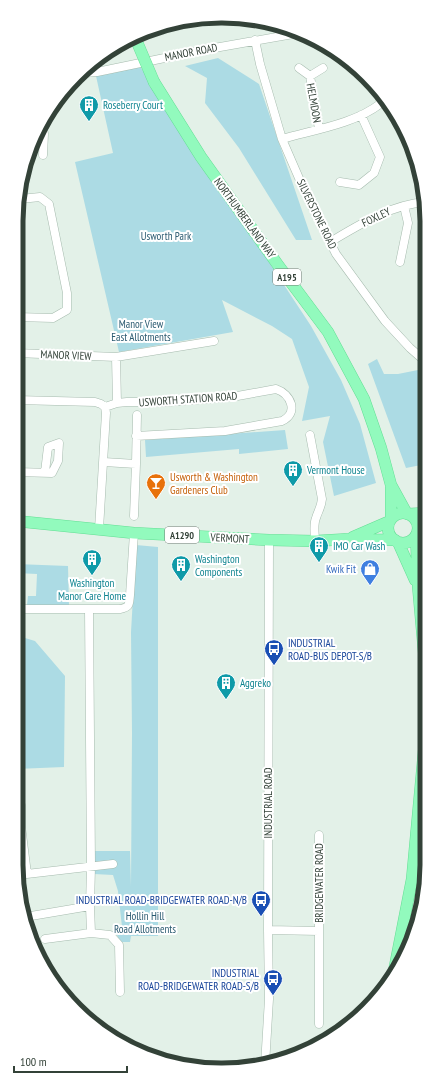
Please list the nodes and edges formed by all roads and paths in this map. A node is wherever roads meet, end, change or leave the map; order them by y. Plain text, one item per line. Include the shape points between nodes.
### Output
1 (286, 34) edge
2 (255, 40) junction
3 (137, 42) edge
4 (299, 68) dead end
5 (323, 68) dead end
6 (90, 73) edge
7 (310, 76) junction
8 (380, 102) edge
9 (361, 115) junction
10 (319, 129) junction
11 (44, 133) edge
12 (282, 139) junction
13 (43, 156) dead end
14 (340, 182) dead end
15 (25, 199) edge
16 (419, 203) edge
17 (404, 206) junction
18 (330, 242) junction
19 (400, 262) dead end
20 (23, 317) edge
21 (214, 341) dead end
22 (23, 353) edge
23 (116, 357) junction
24 (420, 357) edge
25 (23, 400) edge
26 (117, 403) junction
27 (105, 407) junction
28 (137, 415) dead end
29 (310, 435) dead end
30 (136, 436) junction
31 (104, 462) junction
32 (136, 464) junction
33 (23, 472) edge
34 (45, 472) dead end
35 (391, 486) junction
36 (420, 513) edge
37 (407, 514) junction
38 (134, 516) dead end
39 (391, 520) junction
40 (23, 523) edge
41 (99, 530) junction
42 (420, 532) edge
43 (134, 533) junction
44 (349, 539) junction
45 (269, 540) junction
46 (314, 541) junction
47 (396, 541) junction
48 (418, 586) junction
49 (420, 608) edge
50 (23, 609) edge
51 (89, 609) junction
52 (420, 793) edge
53 (319, 835) dead end
54 (23, 842) edge
55 (113, 864) dead end
56 (91, 867) junction
57 (23, 874) edge
58 (27, 874) junction
59 (90, 906) junction
60 (30, 916) edge
61 (268, 930) junction
62 (319, 931) junction
63 (91, 933) junction
64 (45, 939) dead end
65 (397, 958) edge
66 (120, 992) dead end
67 (319, 1024) dead end
68 (265, 1058) edge

1 - 2 street, MANOR ROAD
2 - 6 street, MANOR ROAD
2 - 12 street, SILVERSTONE ROAD
3 - 35 main road, NORTHUMBERLAND WAY / A195, bridge via 154,82 201,158 328,332 364,399
4 - 7 street, HELMDON
5 - 7 street, HELMDON
7 - 10 street, HELMDON
8 - 9 street, HELMDON
9 - 10 street, HELMDON
9 - 14 street via 380,157 374,173 359,184
10 - 12 street, HELMDON
11 - 13 street
12 - 18 street, SILVERSTONE ROAD
15 - 20 street via 40,197 49,204 67,293 67,310 53,318
16 - 17 street, FOXLEY
17 - 18 street, FOXLEY via 373,218
17 - 19 street via 408,223
18 - 24 street, SILVERSTONE ROAD via 385,321
21 - 23 street, MANOR VIEW
22 - 23 street, MANOR VIEW
23 - 26 street
25 - 27 street via 95,402
26 - 27 street, USWORTH STATION ROAD
26 - 30 street, USWORTH STATION ROAD via 214,399 276,389 287,395 292,407 288,418 282,421 225,431
27 - 31 street
28 - 30 street
29 - 46 street via 322,499 314,525
30 - 32 street
31 - 32 street
31 - 41 street
32 - 38 street
33 - 34 street
35 - 37 main road, NORTHUMBERLAND WAY / A195
35 - 39 main road, NORTHUMBERLAND WAY / A195
36 - 37 main road
37 - 39 main road via 398,514
37 - 42 main road, A195 via 415,520
39 - 44 main road, VERMONT / A1290
39 - 47 main road, A195 via 388,525 389,533
40 - 41 main road, VERMONT / A1290
41 - 43 main road, VERMONT / A1290
42 - 47 main road via 410,541
42 - 48 main road, A195
43 - 45 main road, VERMONT / A1290
43 - 51 street via 127,608
44 - 46 main road, VERMONT / A1290
44 - 47 main road, VERMONT / A1290
45 - 46 main road, VERMONT / A1290
45 - 61 street, INDUSTRIAL ROAD
47 - 48 main road, A195
48 - 49 main road, A195
50 - 51 street
51 - 56 street
52 - 65 main road, A195 via 412,879
53 - 62 street, BRIDGEWATER ROAD
54 - 58 street
55 - 56 street
56 - 58 street
56 - 59 street
57 - 58 street
59 - 60 street
59 - 63 street
61 - 62 street, BRIDGEWATER ROAD
61 - 68 street, INDUSTRIAL ROAD via 269,999
62 - 67 street, BRIDGEWATER ROAD
63 - 64 street
63 - 66 street via 110,936 120,945

